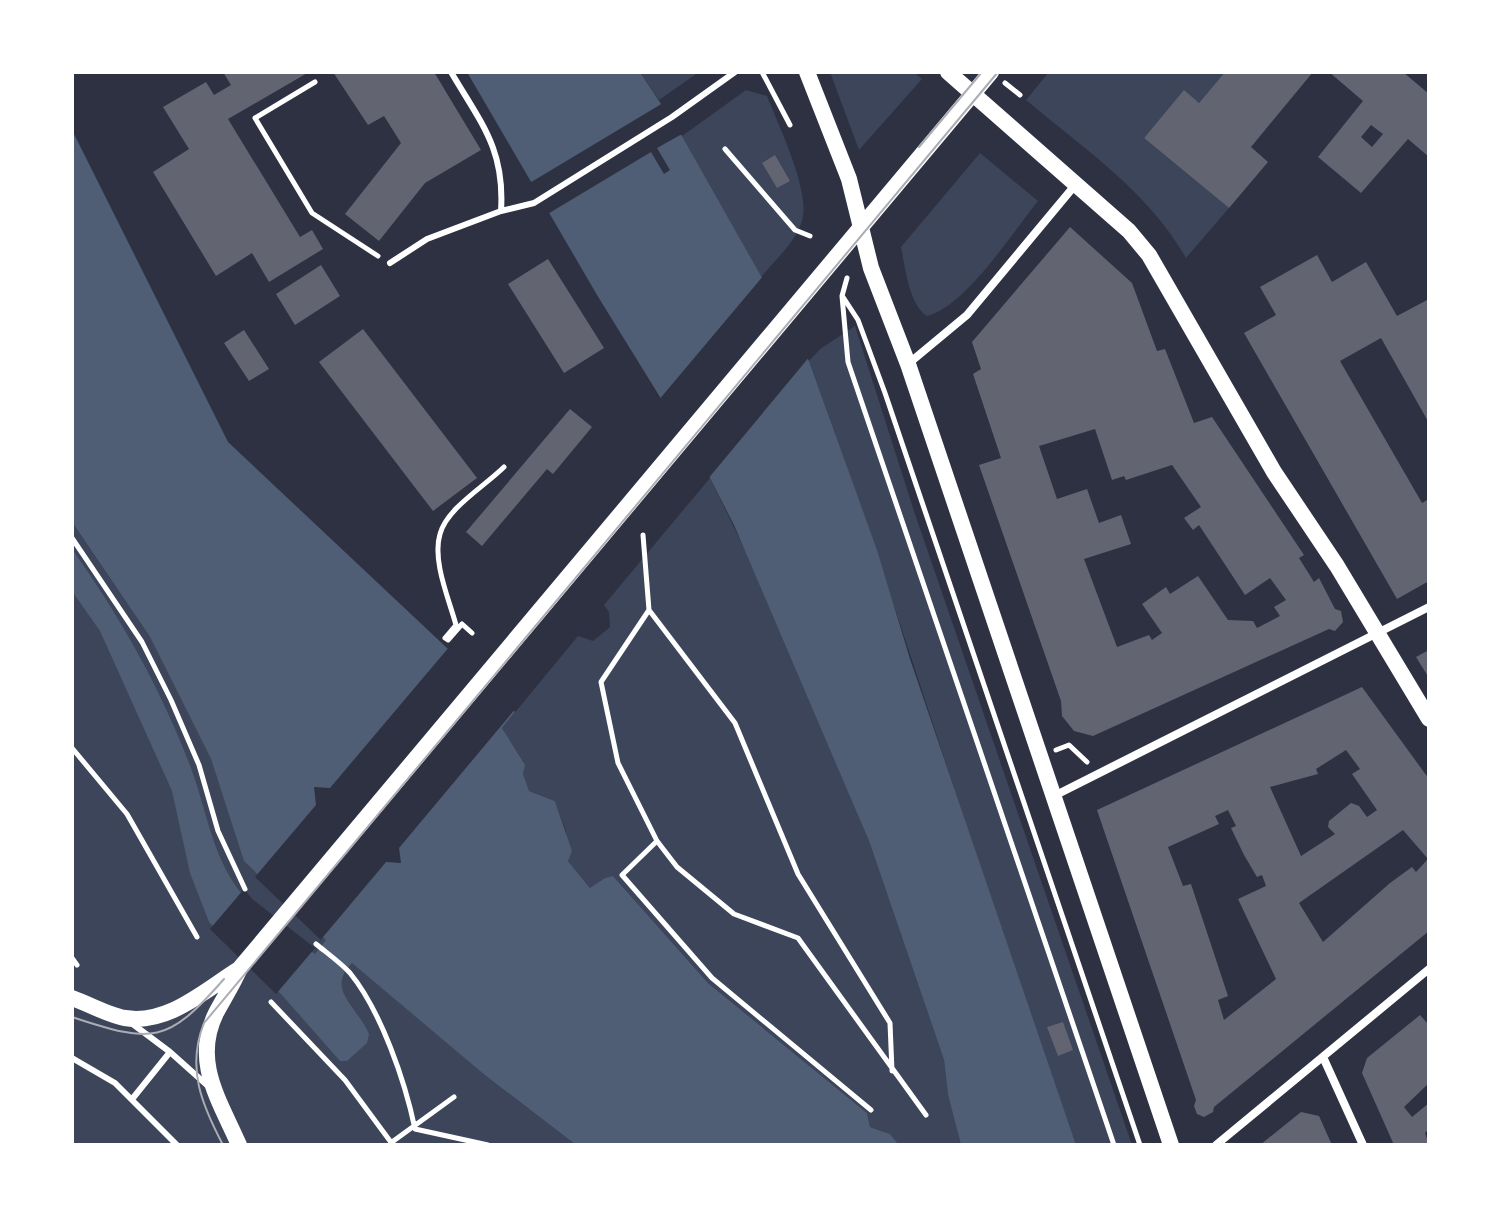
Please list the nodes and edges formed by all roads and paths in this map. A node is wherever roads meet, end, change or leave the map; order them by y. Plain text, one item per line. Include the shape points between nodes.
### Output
1 (451, 72) edge
2 (735, 72) edge
3 (762, 72) edge
4 (807, 72) edge
5 (948, 72) edge
6 (991, 72) edge
7 (315, 82) dead end
8 (973, 94) junction
9 (790, 125) dead end
10 (725, 149) dead end
11 (1077, 183) junction
12 (501, 211) junction
13 (860, 230) junction
14 (810, 236) dead end
15 (390, 263) joint
16 (908, 364) junction
17 (504, 467) dead end
18 (643, 535) dead end
19 (72, 538) edge
20 (1429, 607) edge
21 (649, 610) junction
22 (472, 633) dead end
23 (1376, 636) junction
24 (1429, 719) edge
25 (72, 748) edge
26 (1054, 796) junction
27 (657, 841) junction
28 (245, 889) dead end
29 (197, 937) dead end
30 (318, 946) dead end
31 (72, 958) edge
32 (77, 965) dead end
33 (1429, 969) edge
34 (229, 982) junction
35 (72, 998) edge
36 (271, 1002) dead end
37 (124, 1018) junction
38 (170, 1052) junction
39 (1323, 1057) junction
40 (72, 1058) edge
41 (892, 1072) junction
42 (214, 1091) junction
43 (454, 1097) dead end
44 (133, 1098) junction
45 (871, 1110) dead end
46 (926, 1115) dead end
47 (415, 1129) junction
48 (393, 1144) edge
49 (177, 1145) edge
50 (239, 1145) edge
51 (488, 1145) edge
52 (1114, 1145) edge
53 (1140, 1145) edge
54 (1171, 1145) edge
55 (1216, 1145) edge
56 (1363, 1145) edge

1 - 12 lane via 493,143 503,178
2 - 12 lane via 534,203
3 - 9 path
4 - 13 main road via 849,179
5 - 8 main road
6 - 8 main road
7 - 15 path via 255,118 312,213
8 - 11 main road
8 - 13 main road
10 - 14 path via 795,230
11 - 16 street via 967,315
11 - 23 main road via 1149,255
12 - 15 lane via 427,239
13 - 16 main road
13 - 34 main road
16 - 26 main road
17 - 22 path via 460,506 439,535 456,625 445,638 462,624
18 - 21 path
19 - 28 path via 142,642 171,700
20 - 23 street
21 - 27 path via 601,682 618,763
21 - 41 path via 735,723 798,874 890,1023
23 - 24 main road
23 - 26 street
25 - 29 path via 127,814
26 - 54 main road
27 - 41 path via 677,867 734,914 798,938
27 - 45 path via 622,875 712,978
30 - 47 path via 349,973 378,1024 408,1096
31 - 32 path
33 - 39 street
34 - 37 main road via 159,1016
34 - 42 main road via 206,1040 205,1062
35 - 37 main road
36 - 48 path via 345,1080
37 - 38 lane
38 - 42 lane
38 - 44 lane
39 - 55 street
39 - 56 street
40 - 44 lane
41 - 46 path
42 - 50 main road
43 - 47 path
44 - 49 lane
47 - 48 path
47 - 51 path
52 - 53 path via 848,362 842,296 858,320 885,393

